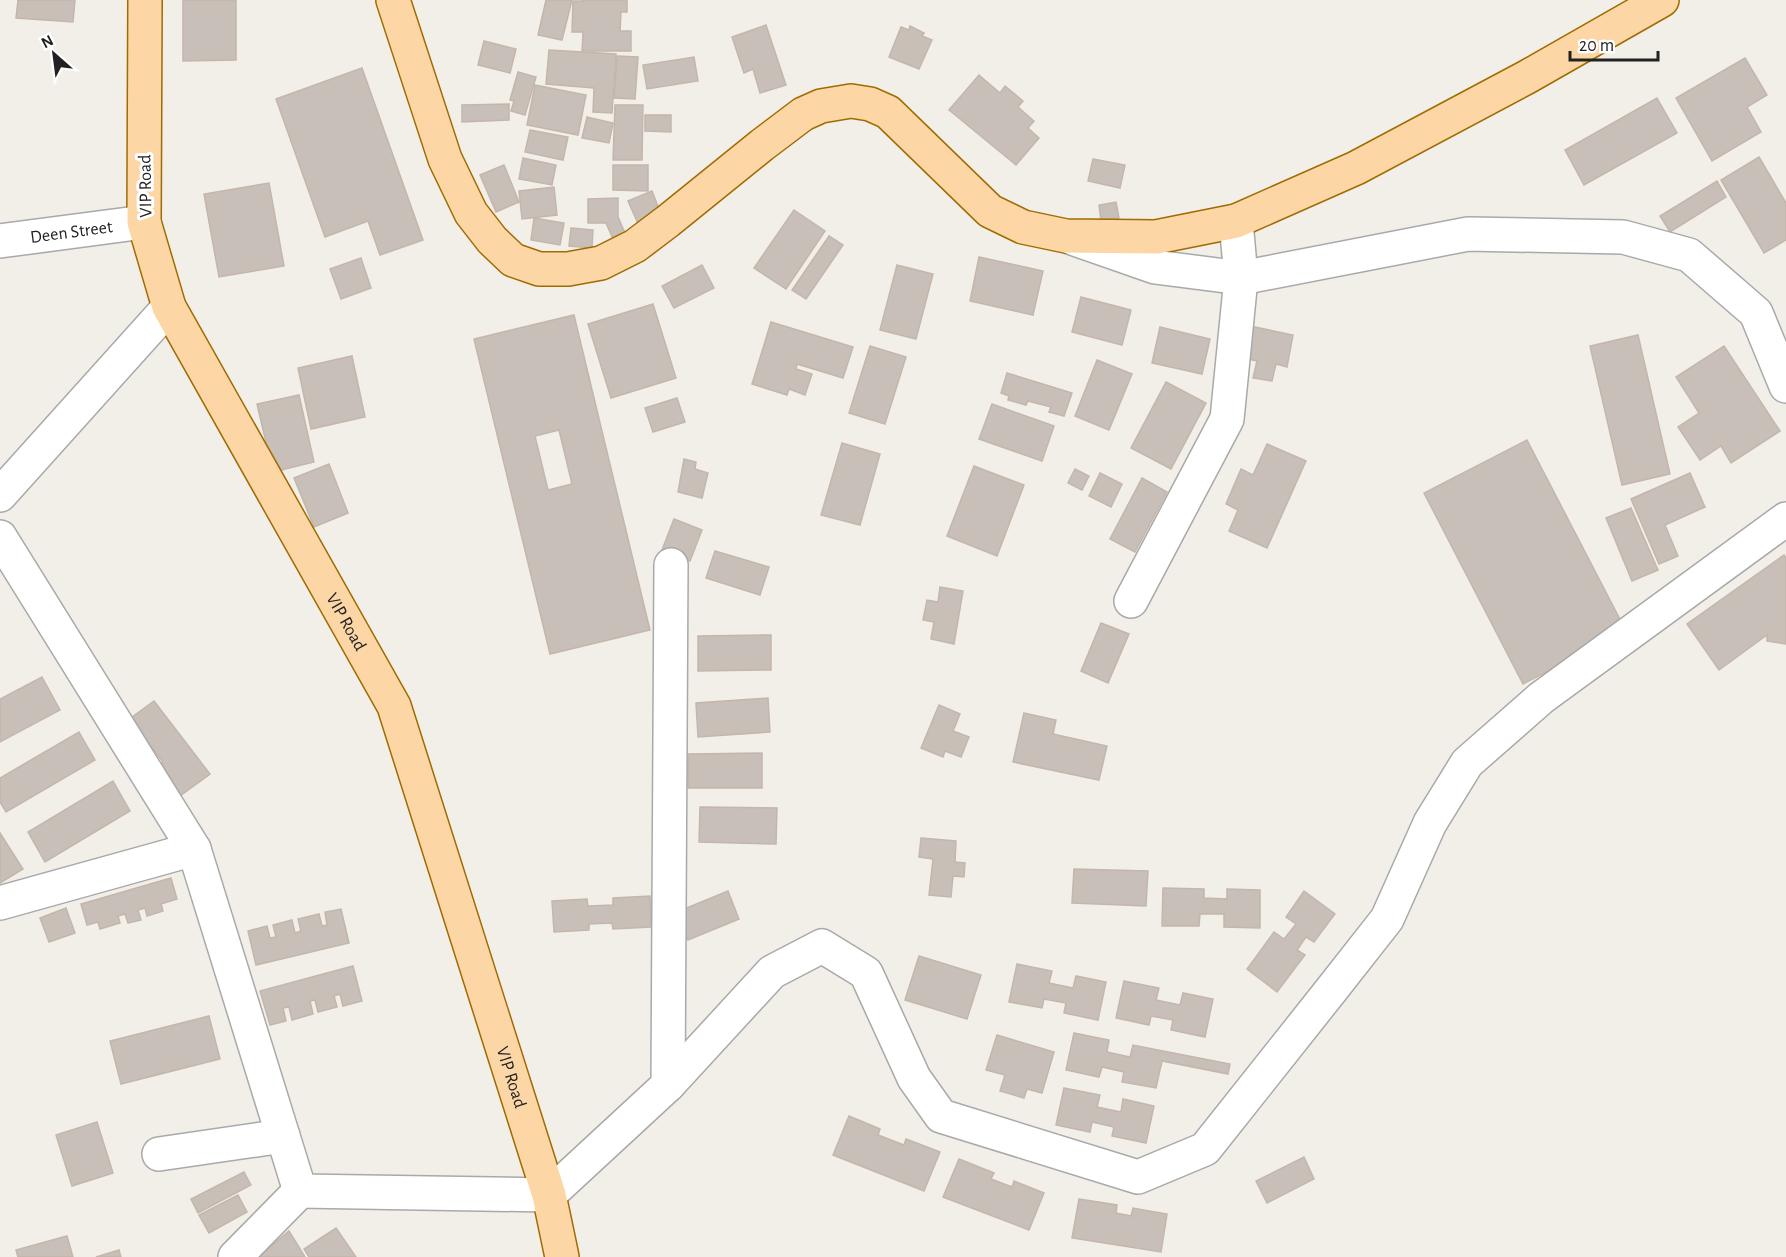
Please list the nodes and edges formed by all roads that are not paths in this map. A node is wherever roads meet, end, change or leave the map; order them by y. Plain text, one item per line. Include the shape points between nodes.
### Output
1 (145, 0) edge
2 (393, 0) edge
3 (1662, 0) edge
4 (1236, 221) junction
5 (144, 222) junction
6 (1066, 236) junction
7 (0, 241) edge
8 (1240, 278) junction
9 (169, 307) junction
10 (1786, 386) edge
11 (0, 495) edge
12 (1786, 519) edge
13 (0, 537) edge
14 (671, 565) dead end
15 (1131, 601) dead end
16 (194, 849) junction
17 (0, 903) edge
18 (668, 1085) junction
19 (283, 1136) junction
20 (159, 1154) dead end
21 (300, 1191) junction
22 (549, 1195) junction
23 (235, 1257) edge
24 (562, 1257) edge

1 - 5 main road, VIP Road
2 - 6 main road via 445,159 471,213 513,260 539,269 601,263 635,246 803,114 820,106 851,101 888,112 990,211 1023,227
3 - 4 main road via 1356,168
4 - 6 main road via 1156,237
4 - 8 street
5 - 7 street, Deen Street
5 - 9 main road, VIP Road
6 - 8 street via 1155,267
8 - 10 street via 1468,234 1623,237 1689,255 1756,313
8 - 15 street via 1227,418
9 - 11 street
9 - 22 main road, VIP Road via 394,706
12 - 18 street via 1541,698 1467,763 1430,823 1388,919 1205,1149 1138,1177 941,1116 914,1078 866,973 822,946 772,972
13 - 16 street
14 - 18 street
16 - 17 street
16 - 19 street
18 - 22 street
19 - 20 street
19 - 21 street
21 - 22 street
21 - 23 street
22 - 24 main road, VIP Road

